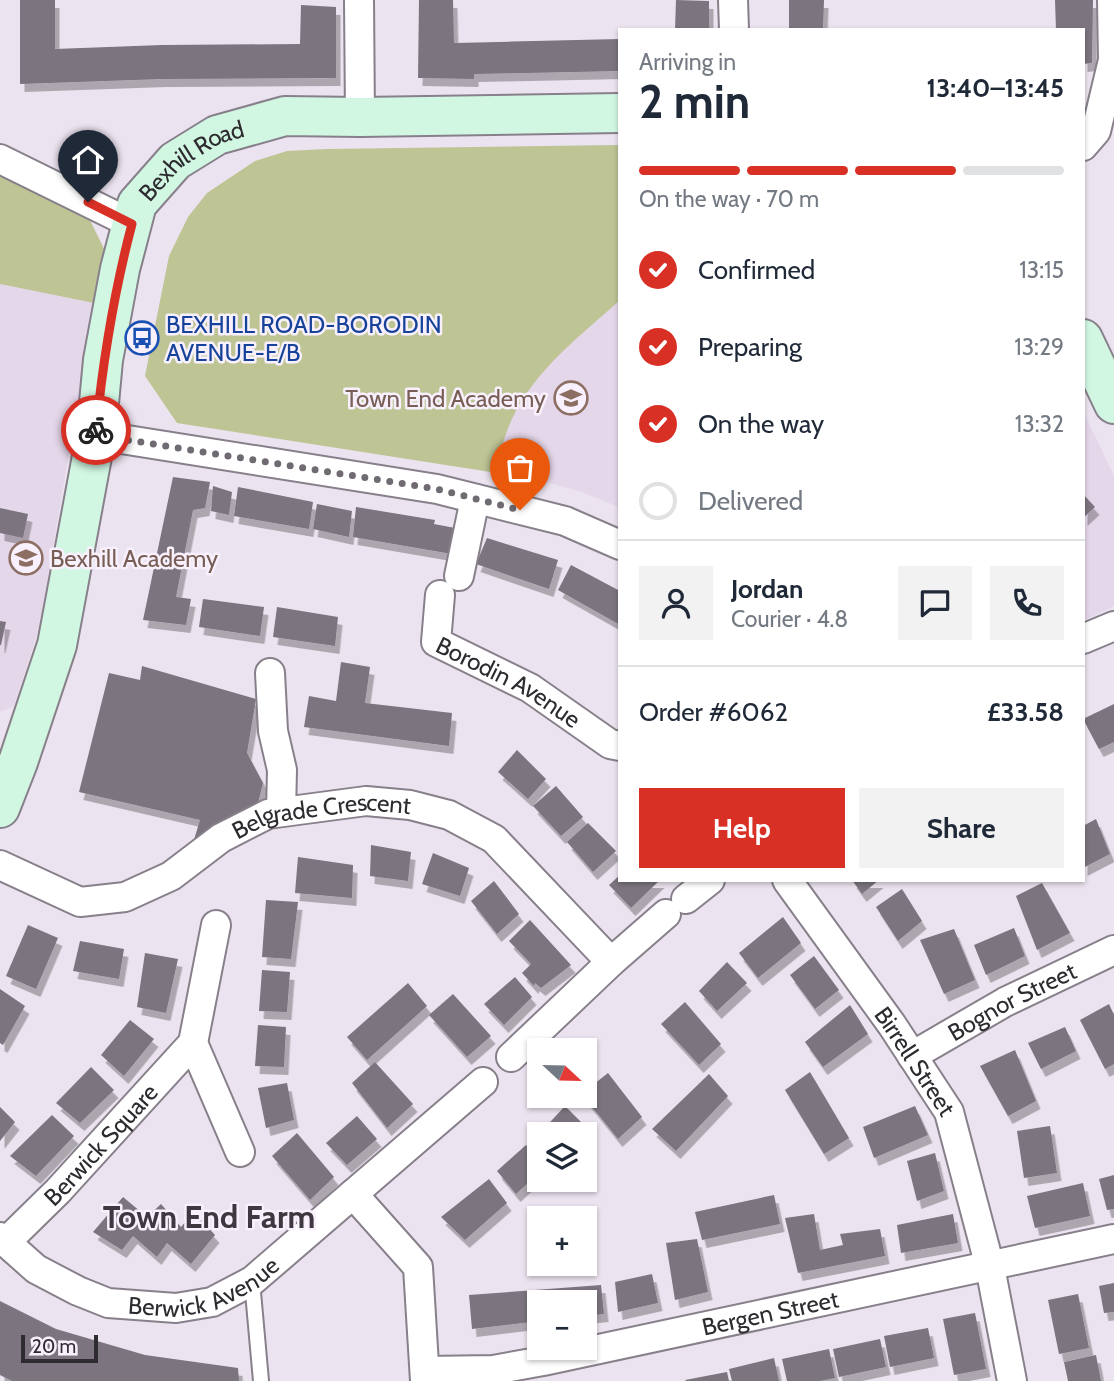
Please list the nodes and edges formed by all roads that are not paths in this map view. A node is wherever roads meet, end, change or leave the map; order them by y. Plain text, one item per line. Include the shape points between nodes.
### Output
1 (359, 0) edge
2 (733, 0) edge
3 (1112, 0) edge
4 (734, 28) edge
5 (618, 113) edge
6 (360, 117) junction
7 (1085, 144) edge
8 (0, 159) edge
9 (132, 224) junction
10 (1085, 343) edge
11 (1114, 404) edge
12 (96, 435) junction
13 (475, 499) junction
14 (618, 544) edge
15 (1114, 626) edge
16 (1085, 638) edge
17 (270, 673) dead end
18 (618, 746) edge
19 (9, 759) edge
20 (0, 808) edge
21 (281, 812) junction
22 (0, 865) edge
23 (707, 882) edge
24 (788, 882) edge
25 (216, 925) dead end
26 (1114, 950) edge
27 (611, 962) junction
28 (193, 1043) junction
29 (912, 1056) junction
30 (512, 1057) dead end
31 (483, 1082) dead end
32 (240, 1152) dead end
33 (353, 1194) junction
34 (3, 1239) edge
35 (1114, 1239) edge
36 (990, 1267) junction
37 (252, 1281) junction
38 (426, 1376) edge
39 (261, 1381) edge
40 (1012, 1381) edge

1 - 6 street
2 - 4 street
3 - 7 street via 1113,60 1096,131
5 - 6 street, Bexhill Road
6 - 9 street, Bexhill Road via 285,116 217,135 175,161 137,204
8 - 9 street
9 - 12 street, Bexhill Road via 103,360
10 - 11 street
12 - 13 street via 437,489
12 - 19 street, Bexhill Road via 57,645
13 - 14 street via 565,521
13 - 18 street, Borodin Avenue via 436,642 530,688
15 - 16 street
17 - 21 street via 273,731 282,770
19 - 20 street, Bexhill Road
21 - 22 street, Belgrade Crescent via 221,838 171,876 125,897 80,902
21 - 27 street, Belgrade Crescent via 366,801 450,815 494,839
23 - 27 street
24 - 29 street, Birrell Street
25 - 28 street
26 - 29 street, Bognor Street via 1005,1002
27 - 30 street
28 - 32 street
28 - 34 street, Berwick Square via 58,1191
29 - 36 street, Birrell Street via 949,1112
31 - 33 street, Berwick Avenue
33 - 37 street, Berwick Avenue
33 - 38 street via 418,1267
34 - 37 street, Berwick Avenue via 36,1269 108,1304 176,1308 212,1302
35 - 36 street, Bergen Street
36 - 38 street, Bergen Street via 543,1361
36 - 40 street, Birrell Street
37 - 39 lane

